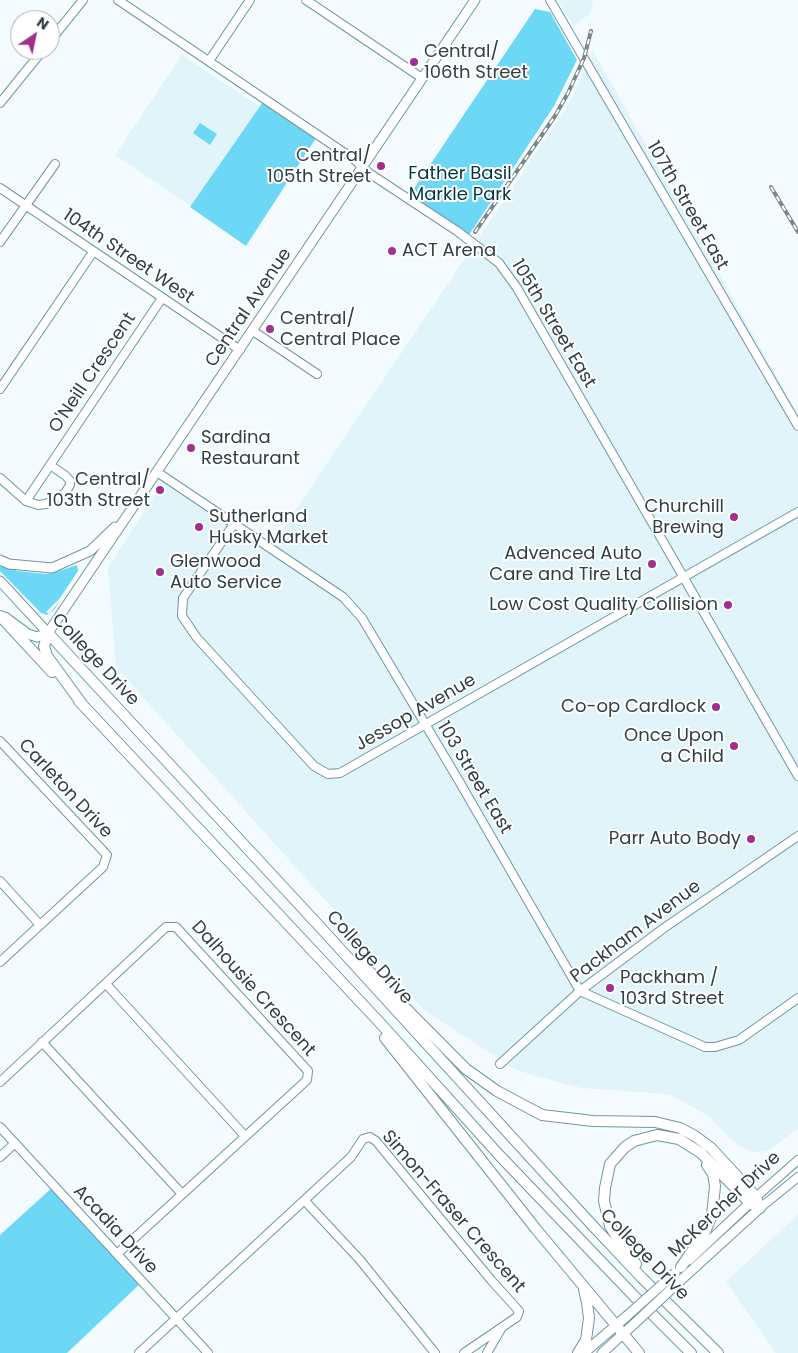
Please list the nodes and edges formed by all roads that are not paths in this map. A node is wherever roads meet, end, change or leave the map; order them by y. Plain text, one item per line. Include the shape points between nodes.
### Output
1 (83, 0) edge
2 (118, 0) edge
3 (250, 0) edge
4 (306, 0) edge
5 (475, 0) edge
6 (550, 0) edge
7 (60, 29) edge
8 (35, 60) edge
9 (209, 61) junction
10 (422, 78) junction
11 (0, 103) edge
12 (55, 164) dead end
13 (363, 167) junction
14 (0, 188) edge
15 (25, 205) junction
16 (0, 242) edge
17 (93, 252) junction
18 (162, 298) junction
19 (253, 331) junction
20 (240, 350) junction
21 (317, 374) dead end
22 (0, 389) edge
23 (798, 426) edge
24 (50, 465) junction
25 (157, 472) junction
26 (0, 478) edge
27 (26, 501) junction
28 (798, 512) edge
29 (126, 517) junction
30 (234, 524) junction
31 (0, 560) edge
32 (683, 577) junction
33 (0, 581) edge
34 (0, 615) edge
35 (48, 633) junction
36 (82, 704) junction
37 (424, 725) junction
38 (0, 741) edge
39 (798, 776) edge
40 (798, 836) edge
41 (0, 882) edge
42 (40, 925) junction
43 (321, 928) junction
44 (0, 962) edge
45 (106, 984) junction
46 (342, 984) junction
47 (580, 992) junction
48 (798, 998) edge
49 (42, 1042) junction
50 (500, 1064) dead end
51 (0, 1082) edge
52 (0, 1127) edge
53 (245, 1136) junction
54 (15, 1143) junction
55 (701, 1153) junction
56 (0, 1157) edge
57 (798, 1160) edge
58 (798, 1177) edge
59 (182, 1194) junction
60 (305, 1201) junction
61 (755, 1203) junction
62 (118, 1254) junction
63 (679, 1273) junction
64 (583, 1286) junction
65 (177, 1319) junction
66 (502, 1327) junction
67 (619, 1330) junction
68 (694, 1331) junction
69 (139, 1353) edge
70 (208, 1353) edge
71 (435, 1353) edge
72 (464, 1353) edge
73 (487, 1353) edge
74 (578, 1353) edge
75 (584, 1353) edge
76 (602, 1353) edge
77 (639, 1353) edge
78 (691, 1353) edge
79 (718, 1353) edge

1 - 7 street
2 - 9 street, 105th Street East
3 - 9 street
4 - 10 street
5 - 10 main road, Central Avenue
6 - 23 street, 107th Street East
8 - 11 street
9 - 13 street, 105th Street East
10 - 13 main road, Central Avenue
12 - 15 street
13 - 19 main road, Central Avenue
13 - 32 street, 105th Street East via 462,234 499,264 517,288
14 - 15 street, 104th Street West
15 - 16 street
15 - 17 street, 104th Street West
17 - 18 street, 104th Street West
17 - 22 street
18 - 20 street, 104th Street West
18 - 24 street, O'Neill Crescent
19 - 20 main road, Central Avenue
19 - 21 street
20 - 25 main road, Central Avenue
24 - 27 street, O'Neill Crescent
24 - 27 street via 70,481 68,489 46,504
25 - 29 main road, Central Avenue
25 - 30 street, 103 Street East
26 - 27 street
28 - 32 street, Jessop Avenue
29 - 31 main road via 90,551 52,568 9,564
29 - 35 main road, Central Avenue
30 - 37 street, 103 Street East via 343,597 362,618
30 - 37 street, Jessop Avenue via 183,598 182,616 197,638 314,766 328,774 340,773
32 - 37 street, Jessop Avenue
32 - 39 street, 105th Street East
33 - 35 main road, College Drive
34 - 35 main road via 28,634 38,637
34 - 36 highway, College Drive
35 - 36 highway via 44,646 47,656
35 - 43 highway, College Drive
36 - 46 highway, College Drive
37 - 47 street, 103 Street East
38 - 42 street, Carleton Drive via 106,855 103,868
40 - 47 street, Packham Avenue via 664,928
41 - 42 street
42 - 44 street, Carleton Drive
43 - 61 highway via 338,940 466,1069 497,1091 542,1114 593,1121 655,1122 680,1128 711,1148
43 - 68 highway, College Drive via 592,1226
45 - 49 street, Dalhousie Crescent
45 - 53 street
45 - 53 street, Dalhousie Crescent via 166,928 176,927 185,936 308,1071 307,1080
46 - 64 highway
46 - 78 highway, College Drive via 500,1156
47 - 48 street via 705,1047 739,1040
47 - 50 street, Packham Avenue
49 - 51 street, Dalhousie Crescent
49 - 59 street
52 - 54 street, Acadia Drive
53 - 59 street, Dalhousie Crescent
54 - 56 street
54 - 62 street, Acadia Drive
55 - 61 highway
55 - 63 highway via 713,1174 715,1197 712,1215
55 - 68 highway via 679,1138 657,1135 634,1141 624,1147 610,1164 604,1200 610,1226 625,1250
57 - 61 street, McKercher Drive
58 - 61 street, McKercher Drive
59 - 62 street, Dalhousie Crescent
60 - 65 street, Simon-Fraser Crescent
60 - 66 street, Simon-Fraser Crescent via 351,1158 363,1139 373,1138 519,1311 517,1317
60 - 71 street via 360,1260
61 - 63 main road, McKercher Drive
62 - 65 street, Acadia Drive
63 - 67 main road, McKercher Drive, bridge via 628,1315
63 - 67 main road, McKercher Drive, bridge via 634,1324
64 - 67 highway
64 - 74 highway via 589,1318 586,1340
65 - 69 street, Simon-Fraser Crescent
65 - 70 street, Acadia Drive
66 - 72 street, Simon-Fraser Crescent
66 - 73 street, Simon-Fraser Crescent
67 - 75 main road, McKercher Drive
67 - 76 main road, McKercher Drive
67 - 77 highway
68 - 79 highway, College Drive

